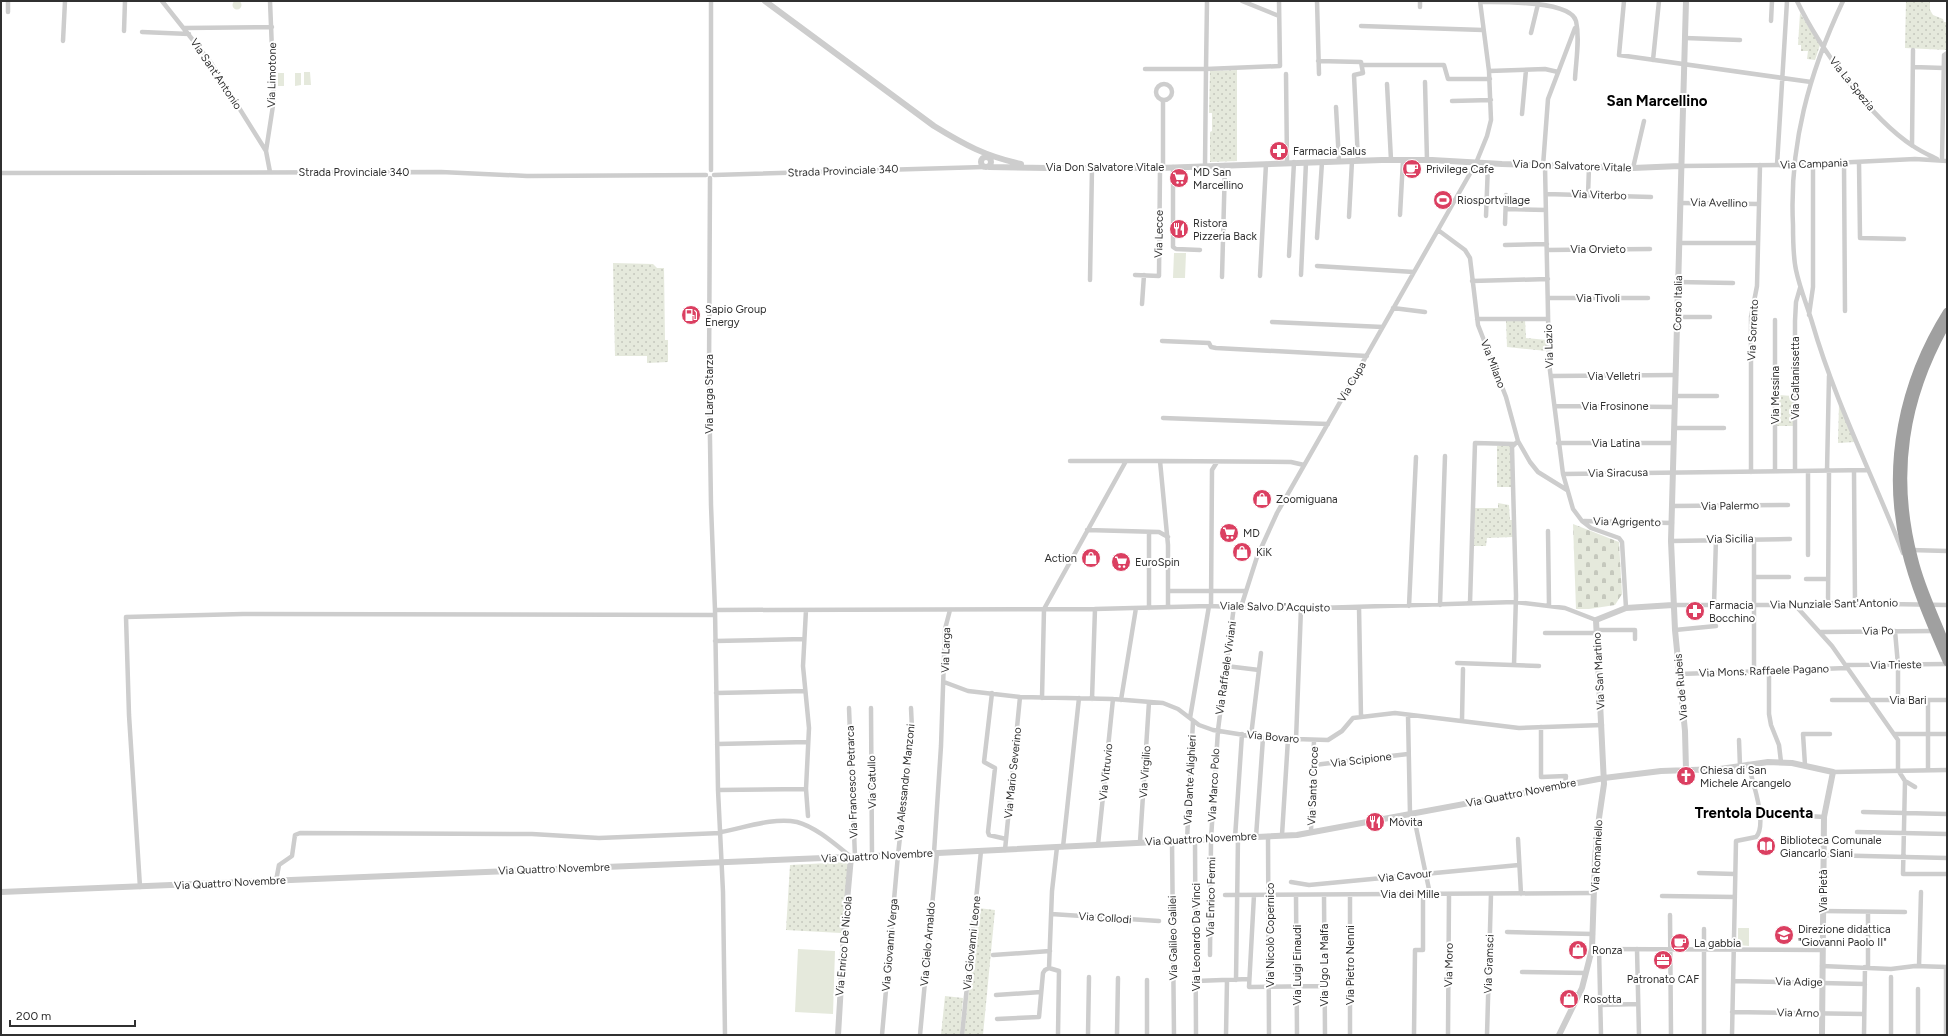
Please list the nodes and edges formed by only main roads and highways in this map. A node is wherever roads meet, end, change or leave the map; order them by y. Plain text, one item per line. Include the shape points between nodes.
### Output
1 (1947, 312) edge
2 (1947, 323) edge
3 (1947, 647) edge
4 (1947, 663) edge

1 - 4 highway, bridge via 1932,337 1912,384 1901,427 1897,470 1897,495 1904,548
2 - 3 highway, bridge via 1927,362 1910,411 1906,434 1903,492 1914,561

